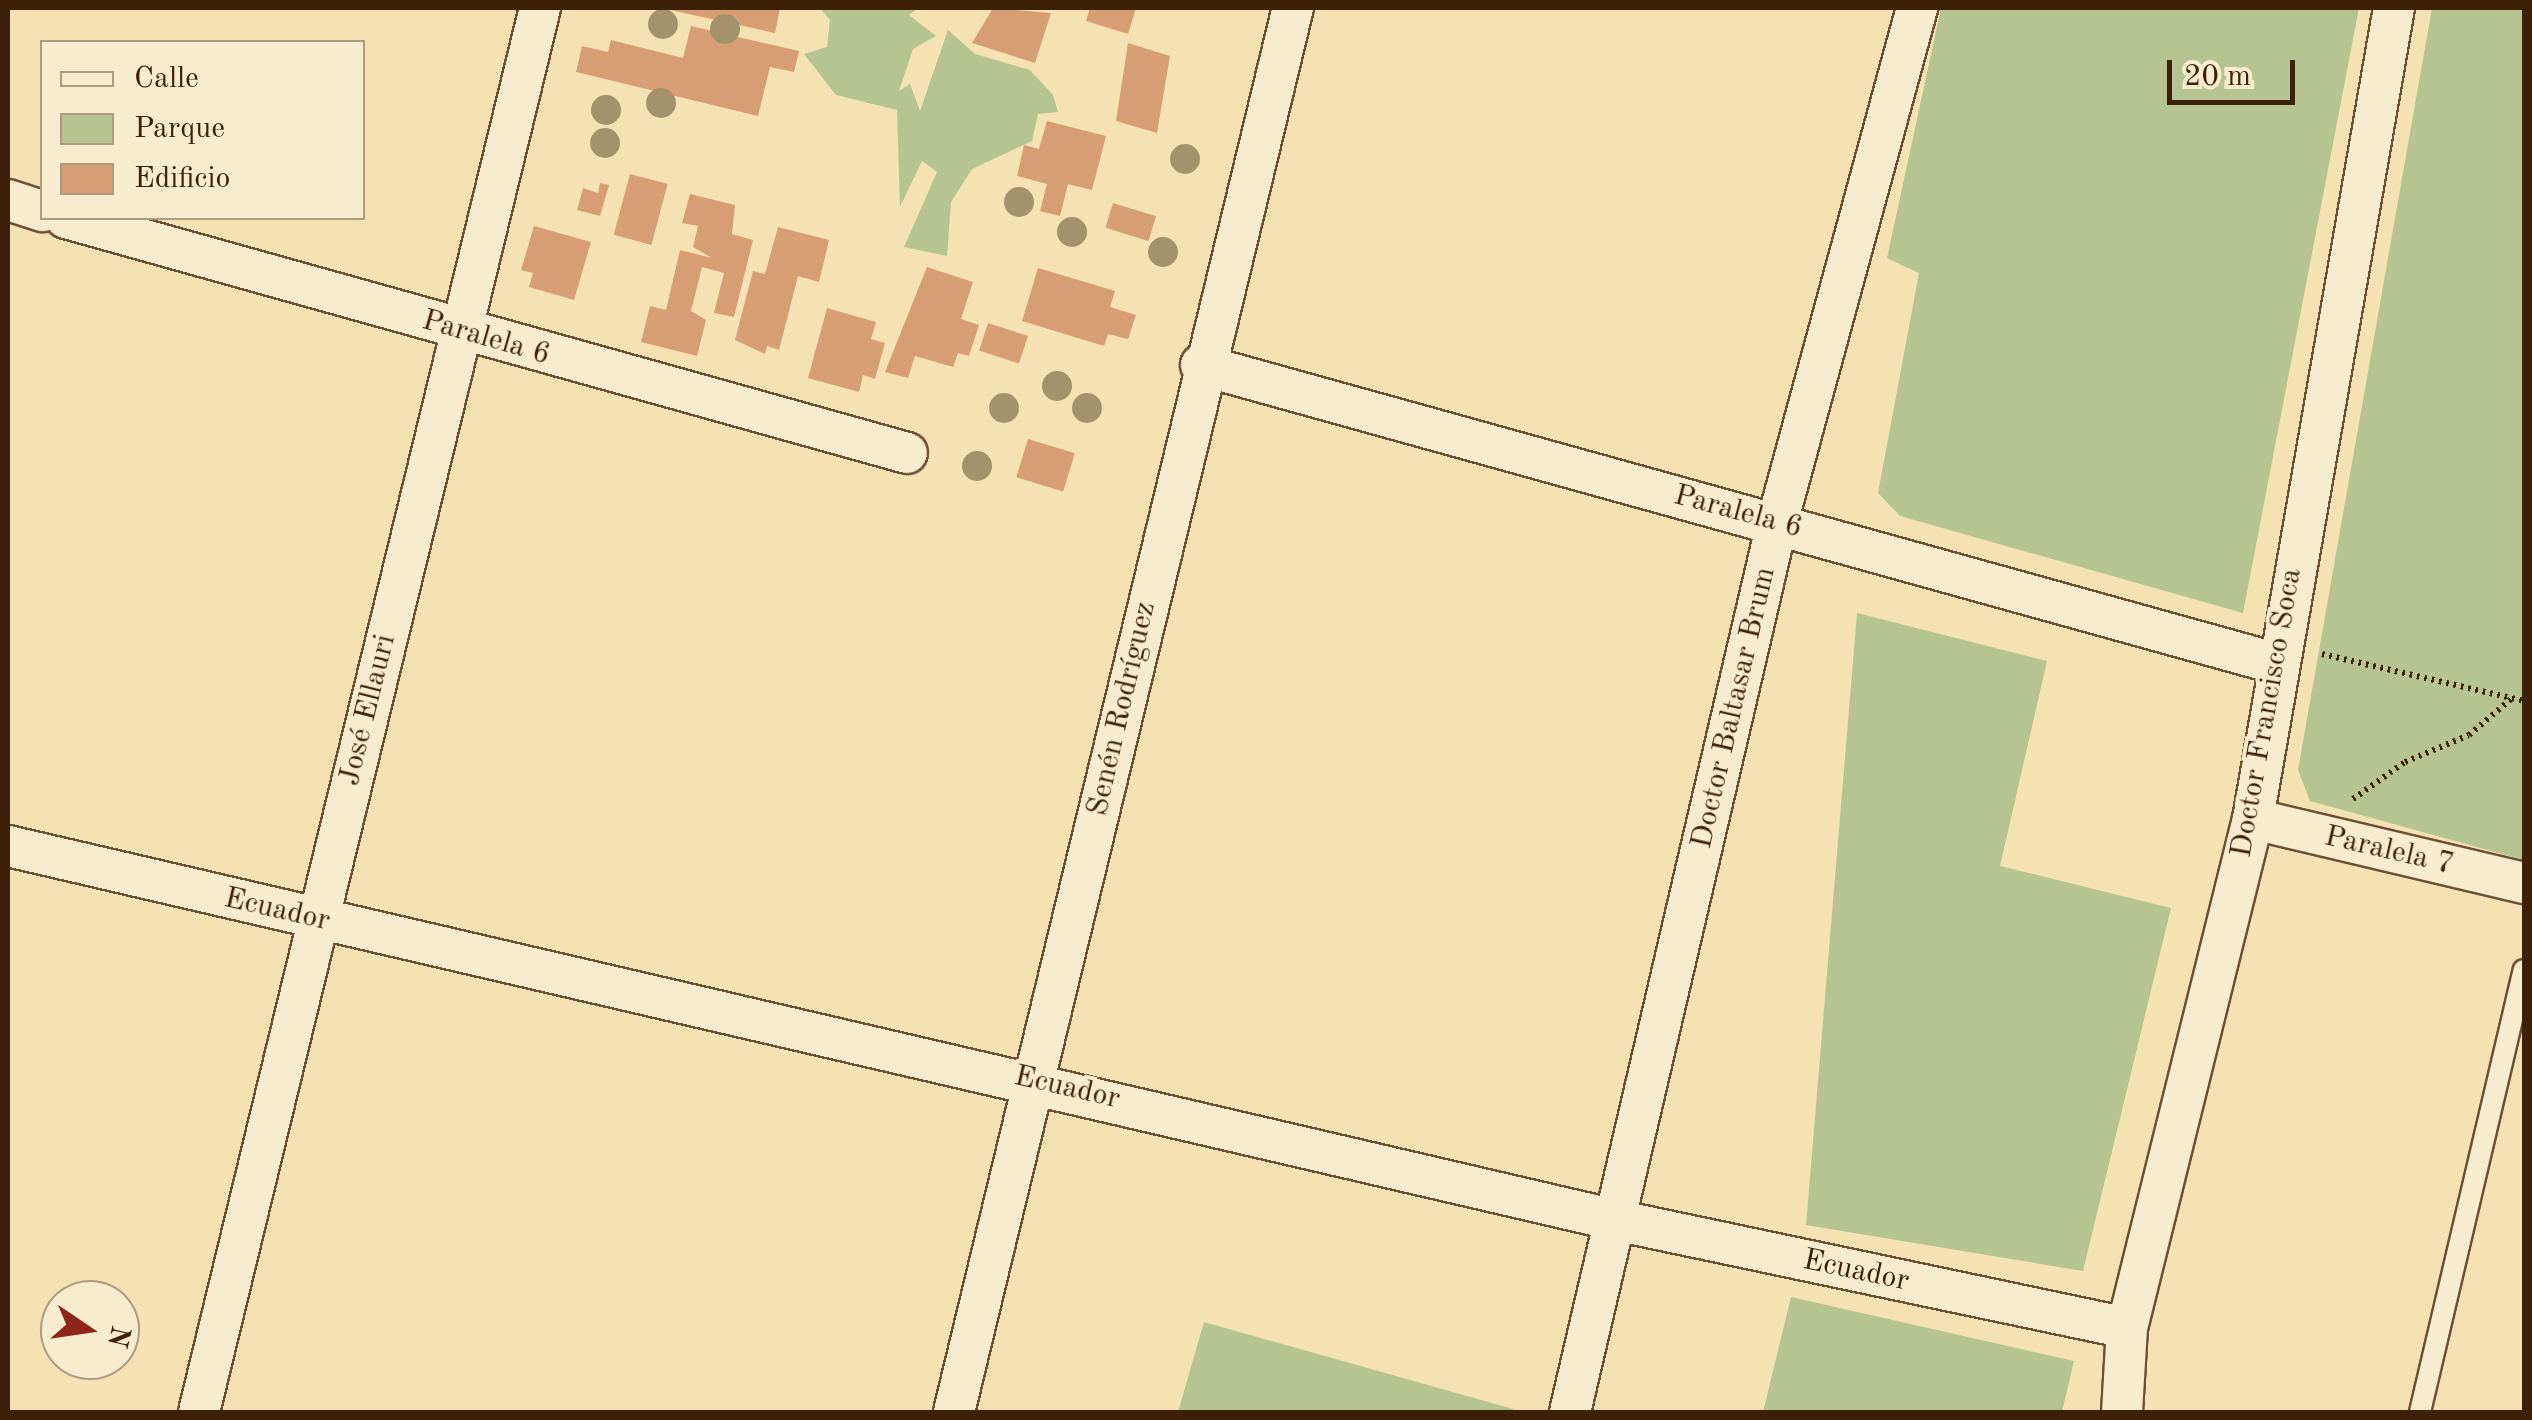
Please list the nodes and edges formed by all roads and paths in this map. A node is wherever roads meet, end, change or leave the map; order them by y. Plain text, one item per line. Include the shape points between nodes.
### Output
1 (540, 8) edge
2 (1294, 8) edge
3 (1917, 8) edge
4 (2394, 8) edge
5 (8, 200) edge
6 (40, 209) edge
7 (73, 220) edge
8 (463, 332) junction
9 (1201, 365) junction
10 (907, 453) dead end
11 (1777, 523) junction
12 (2275, 664) junction
13 (2510, 699) junction
14 (2524, 701) edge
15 (2253, 819) junction
16 (2316, 834) junction
17 (8, 846) edge
18 (2524, 883) edge
19 (315, 919) junction
20 (2524, 970) edge
21 (1036, 1080) junction
22 (1615, 1220) junction
23 (2126, 1328) junction
24 (199, 1412) edge
25 (954, 1412) edge
26 (1570, 1412) edge
27 (2122, 1412) edge
28 (2420, 1412) edge

1 - 8 street, José Ellauri
2 - 9 street, Senén Rodríguez
3 - 11 street, Doctor Baltasar Brum
4 - 12 street, Doctor Francisco Soca
5 - 6 street
7 - 8 street, Paralela 6
8 - 10 street, Paralela 6
8 - 19 street, José Ellauri
9 - 11 street, Paralela 6
9 - 21 street, Senén Rodríguez
11 - 12 street, Paralela 6
11 - 22 street, Doctor Baltasar Brum
12 - 13 path via 2312,652
12 - 15 street, Doctor Francisco Soca
13 - 14 path
13 - 16 path via 2470,735 2404,762
15 - 16 street, Paralela 7
15 - 23 street, Doctor Francisco Soca
16 - 18 street, Paralela 7
17 - 19 street, Ecuador
19 - 21 street, Ecuador
19 - 24 street, José Ellauri
20 - 28 lane
21 - 22 street, Ecuador
21 - 25 street, Senén Rodríguez
22 - 23 street, Ecuador
22 - 26 street, Doctor Baltasar Brum
23 - 27 street, Doctor Francisco Soca

